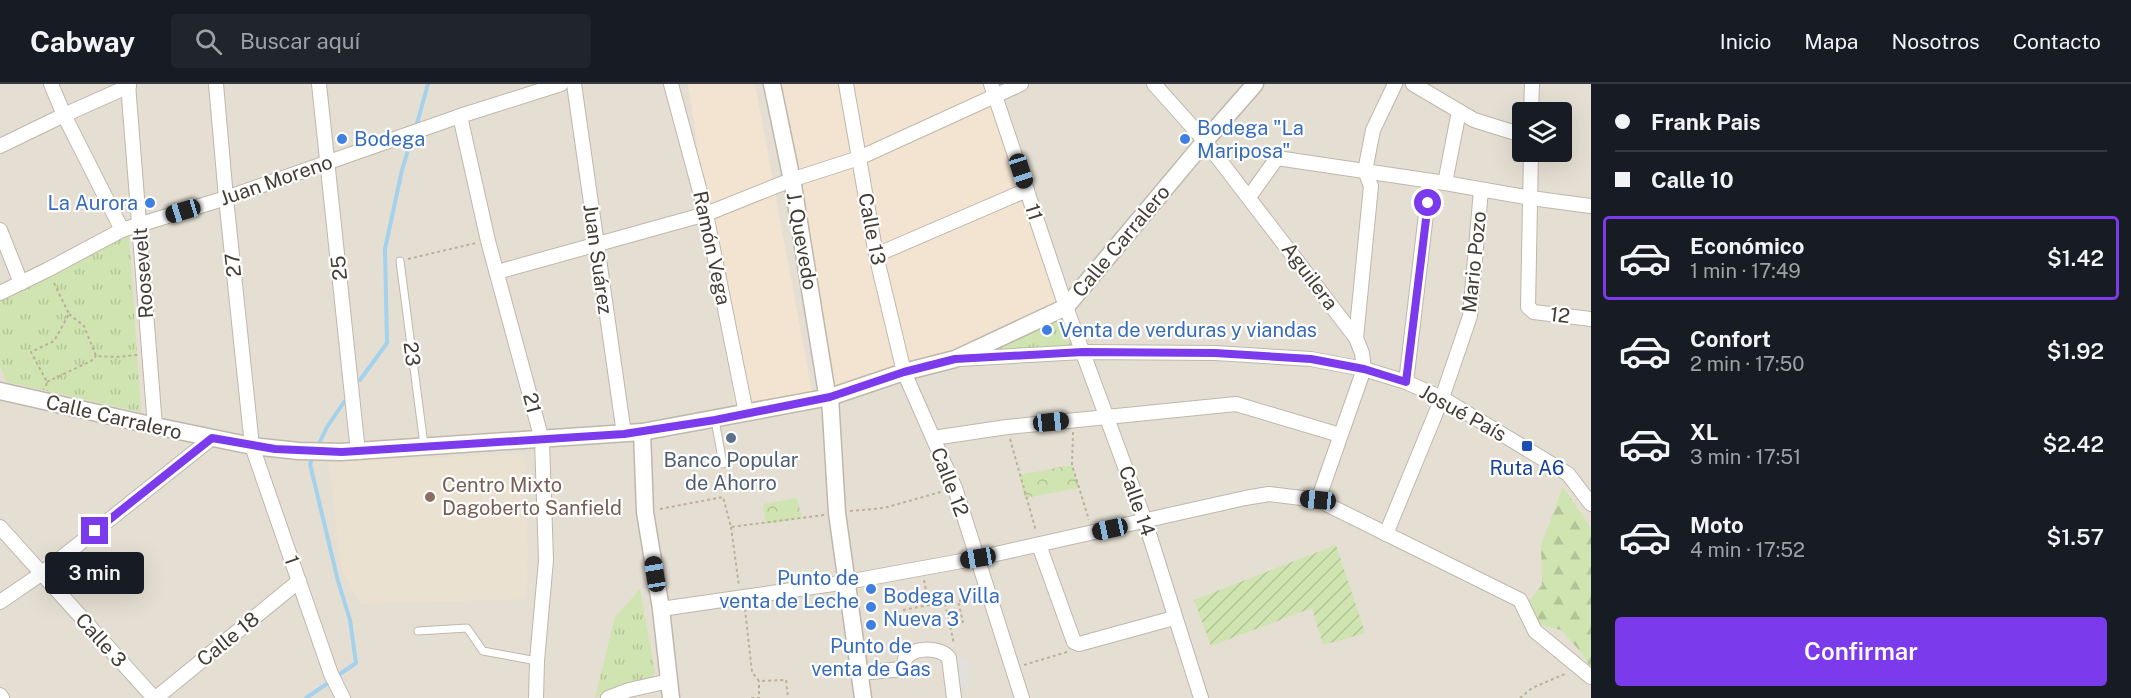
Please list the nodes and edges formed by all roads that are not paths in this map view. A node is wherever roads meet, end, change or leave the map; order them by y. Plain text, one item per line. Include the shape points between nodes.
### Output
1 (51, 84) edge
2 (216, 84) edge
3 (320, 84) edge
4 (561, 84) edge
5 (574, 84) edge
6 (671, 84) edge
7 (772, 84) edge
8 (846, 84) edge
9 (1021, 84) edge
10 (1154, 84) edge
11 (1255, 84) edge
12 (1395, 84) edge
13 (1413, 84) edge
14 (1532, 84) edge
15 (129, 85) edge
16 (993, 91) edge
17 (1531, 102) edge
18 (1459, 111) junction
19 (64, 115) junction
20 (460, 116) junction
21 (1512, 132) edge
22 (1205, 141) junction
23 (0, 146) edge
24 (859, 158) junction
25 (327, 162) junction
26 (1531, 162) edge
27 (1365, 171) junction
28 (791, 180) junction
29 (1430, 181) junction
30 (1445, 183) junction
31 (1027, 190) junction
32 (1481, 190) junction
33 (1249, 197) junction
34 (226, 198) junction
35 (1531, 198) junction
36 (1591, 206) edge
37 (706, 214) junction
38 (140, 225) junction
39 (0, 230) edge
40 (122, 230) junction
41 (596, 245) junction
42 (876, 255) junction
43 (400, 261) road end
44 (497, 272) junction
45 (21, 283) junction
46 (0, 293) edge
47 (1066, 307) junction
48 (1591, 319) edge
49 (1356, 338) junction
50 (1083, 352) junction
51 (955, 359) junction
52 (1364, 369) junction
53 (904, 372) junction
54 (1406, 382) junction
55 (2, 388) edge
56 (830, 397) junction
57 (1442, 398) junction
58 (746, 413) junction
59 (1106, 417) junction
60 (715, 420) junction
61 (155, 426) junction
62 (642, 432) junction
63 (624, 434) junction
64 (1340, 435) junction
65 (212, 438) junction
66 (933, 438) junction
67 (542, 440) junction
68 (252, 446) junction
69 (424, 448) junction
70 (358, 452) junction
71 (723, 464) dead end
72 (1318, 500) junction
73 (1591, 504) edge
74 (1145, 521) junction
75 (0, 527) edge
76 (1386, 534) junction
77 (1039, 545) junction
78 (978, 558) junction
79 (41, 574) junction
80 (299, 581) junction
81 (847, 582) junction
82 (0, 602) edge
83 (661, 609) junction
84 (1174, 618) junction
85 (418, 631) dead end
86 (537, 661) junction
87 (860, 673) junction
88 (1591, 677) edge
89 (670, 690) edge
90 (340, 694) edge
91 (155, 698) edge
92 (536, 698) edge
93 (608, 698) edge
94 (864, 698) edge
95 (954, 698) edge
96 (1022, 698) edge
97 (1201, 698) edge

1 - 19 street
2 - 34 street, 27
3 - 25 street, 25
4 - 20 street, Juan Moreno
5 - 41 street, Juan Suárez
6 - 37 street, Ramón Vega
7 - 28 street, J. Quevedo
8 - 24 street, Calle 13
9 - 16 street
10 - 22 street, Aguilera
11 - 22 street, Calle Carralero
12 - 27 street via 1373,130
13 - 18 street
14 - 17 street
15 - 19 street
15 - 38 street, Roosevelt
16 - 24 street
16 - 31 street, 11
18 - 21 street
18 - 30 street
19 - 23 street
19 - 40 street
20 - 25 street, Juan Moreno
20 - 44 street, 21
22 - 33 street, Aguilera
22 - 47 street, Calle Carralero
24 - 28 street
24 - 42 street, Calle 13
25 - 34 street, Juan Moreno
25 - 70 street, 25
26 - 35 street
27 - 29 street
27 - 33 street via 1277,158
27 - 49 street via 1371,186
28 - 37 street
28 - 56 street, J. Quevedo
29 - 30 street
29 - 54 street
30 - 32 street
31 - 42 street
31 - 47 street, 11
32 - 35 street
32 - 57 street, Mario Pozo via 1470,316
33 - 49 street, Aguilera
34 - 38 street, Juan Moreno
34 - 68 street, 27
35 - 36 street
35 - 48 street, 12 via 1528,308
37 - 41 street
37 - 58 street, Ramón Vega
38 - 40 street, Juan Moreno
38 - 61 street, Roosevelt
39 - 45 street
40 - 45 street, Juan Moreno
41 - 44 street
41 - 63 street, Juan Suárez
42 - 53 street, Calle 13
43 - 69 lane, 23
44 - 67 street, 21
45 - 46 street, Juan Moreno
47 - 50 street, Calle 14
47 - 51 street, Calle Carralero
49 - 52 street, Aguilera
50 - 51 street, Josué País
50 - 52 street, Josué País via 1225,353 1311,359
50 - 59 street, Calle 14
51 - 53 street, Calle Carralero
52 - 54 street, Josué País
52 - 64 street
53 - 56 street, Calle Carralero
53 - 66 street, Calle 12
54 - 57 street, Josué País
55 - 61 street, Calle Carralero
56 - 58 street, Calle Carralero
56 - 81 street, J. Quevedo via 837,513
57 - 73 street, Josué País via 1568,474
57 - 76 street, Mario Pozo
58 - 60 street, Calle Carralero
59 - 64 street via 1236,404
59 - 66 street
59 - 74 street, Calle 14
60 - 62 street, Calle Carralero
60 - 71 lane
61 - 65 street, Calle Carralero
62 - 63 street, Calle Carralero
62 - 83 street via 645,512
63 - 67 street, Calle Carralero
64 - 72 street
65 - 68 street, Calle Carralero
65 - 79 street
66 - 78 street, Calle 12 via 955,488
67 - 69 street, Calle Carralero
67 - 86 street, 21 via 546,560
68 - 70 street, Calle Carralero
68 - 80 street, 1
69 - 70 street, Calle Carralero
72 - 74 street via 1269,494
72 - 76 street
74 - 77 street
74 - 84 street, Calle 14
75 - 79 street, Calle 3
76 - 88 street via 1520,600 1535,631
77 - 78 street
77 - 84 street via 1074,642 1079,644
78 - 81 street
78 - 96 street, Calle 12
79 - 82 street
79 - 91 street, Calle 3
80 - 90 street, 1
80 - 91 street, Calle 18
81 - 83 street
81 - 87 street, J. Quevedo
83 - 89 street
84 - 97 street, Calle 14
85 - 86 lane via 468,628 483,651
86 - 92 street, 21
87 - 94 street, J. Quevedo
87 - 95 street via 903,669 905,659 916,651 945,652
89 - 93 street via 628,690

